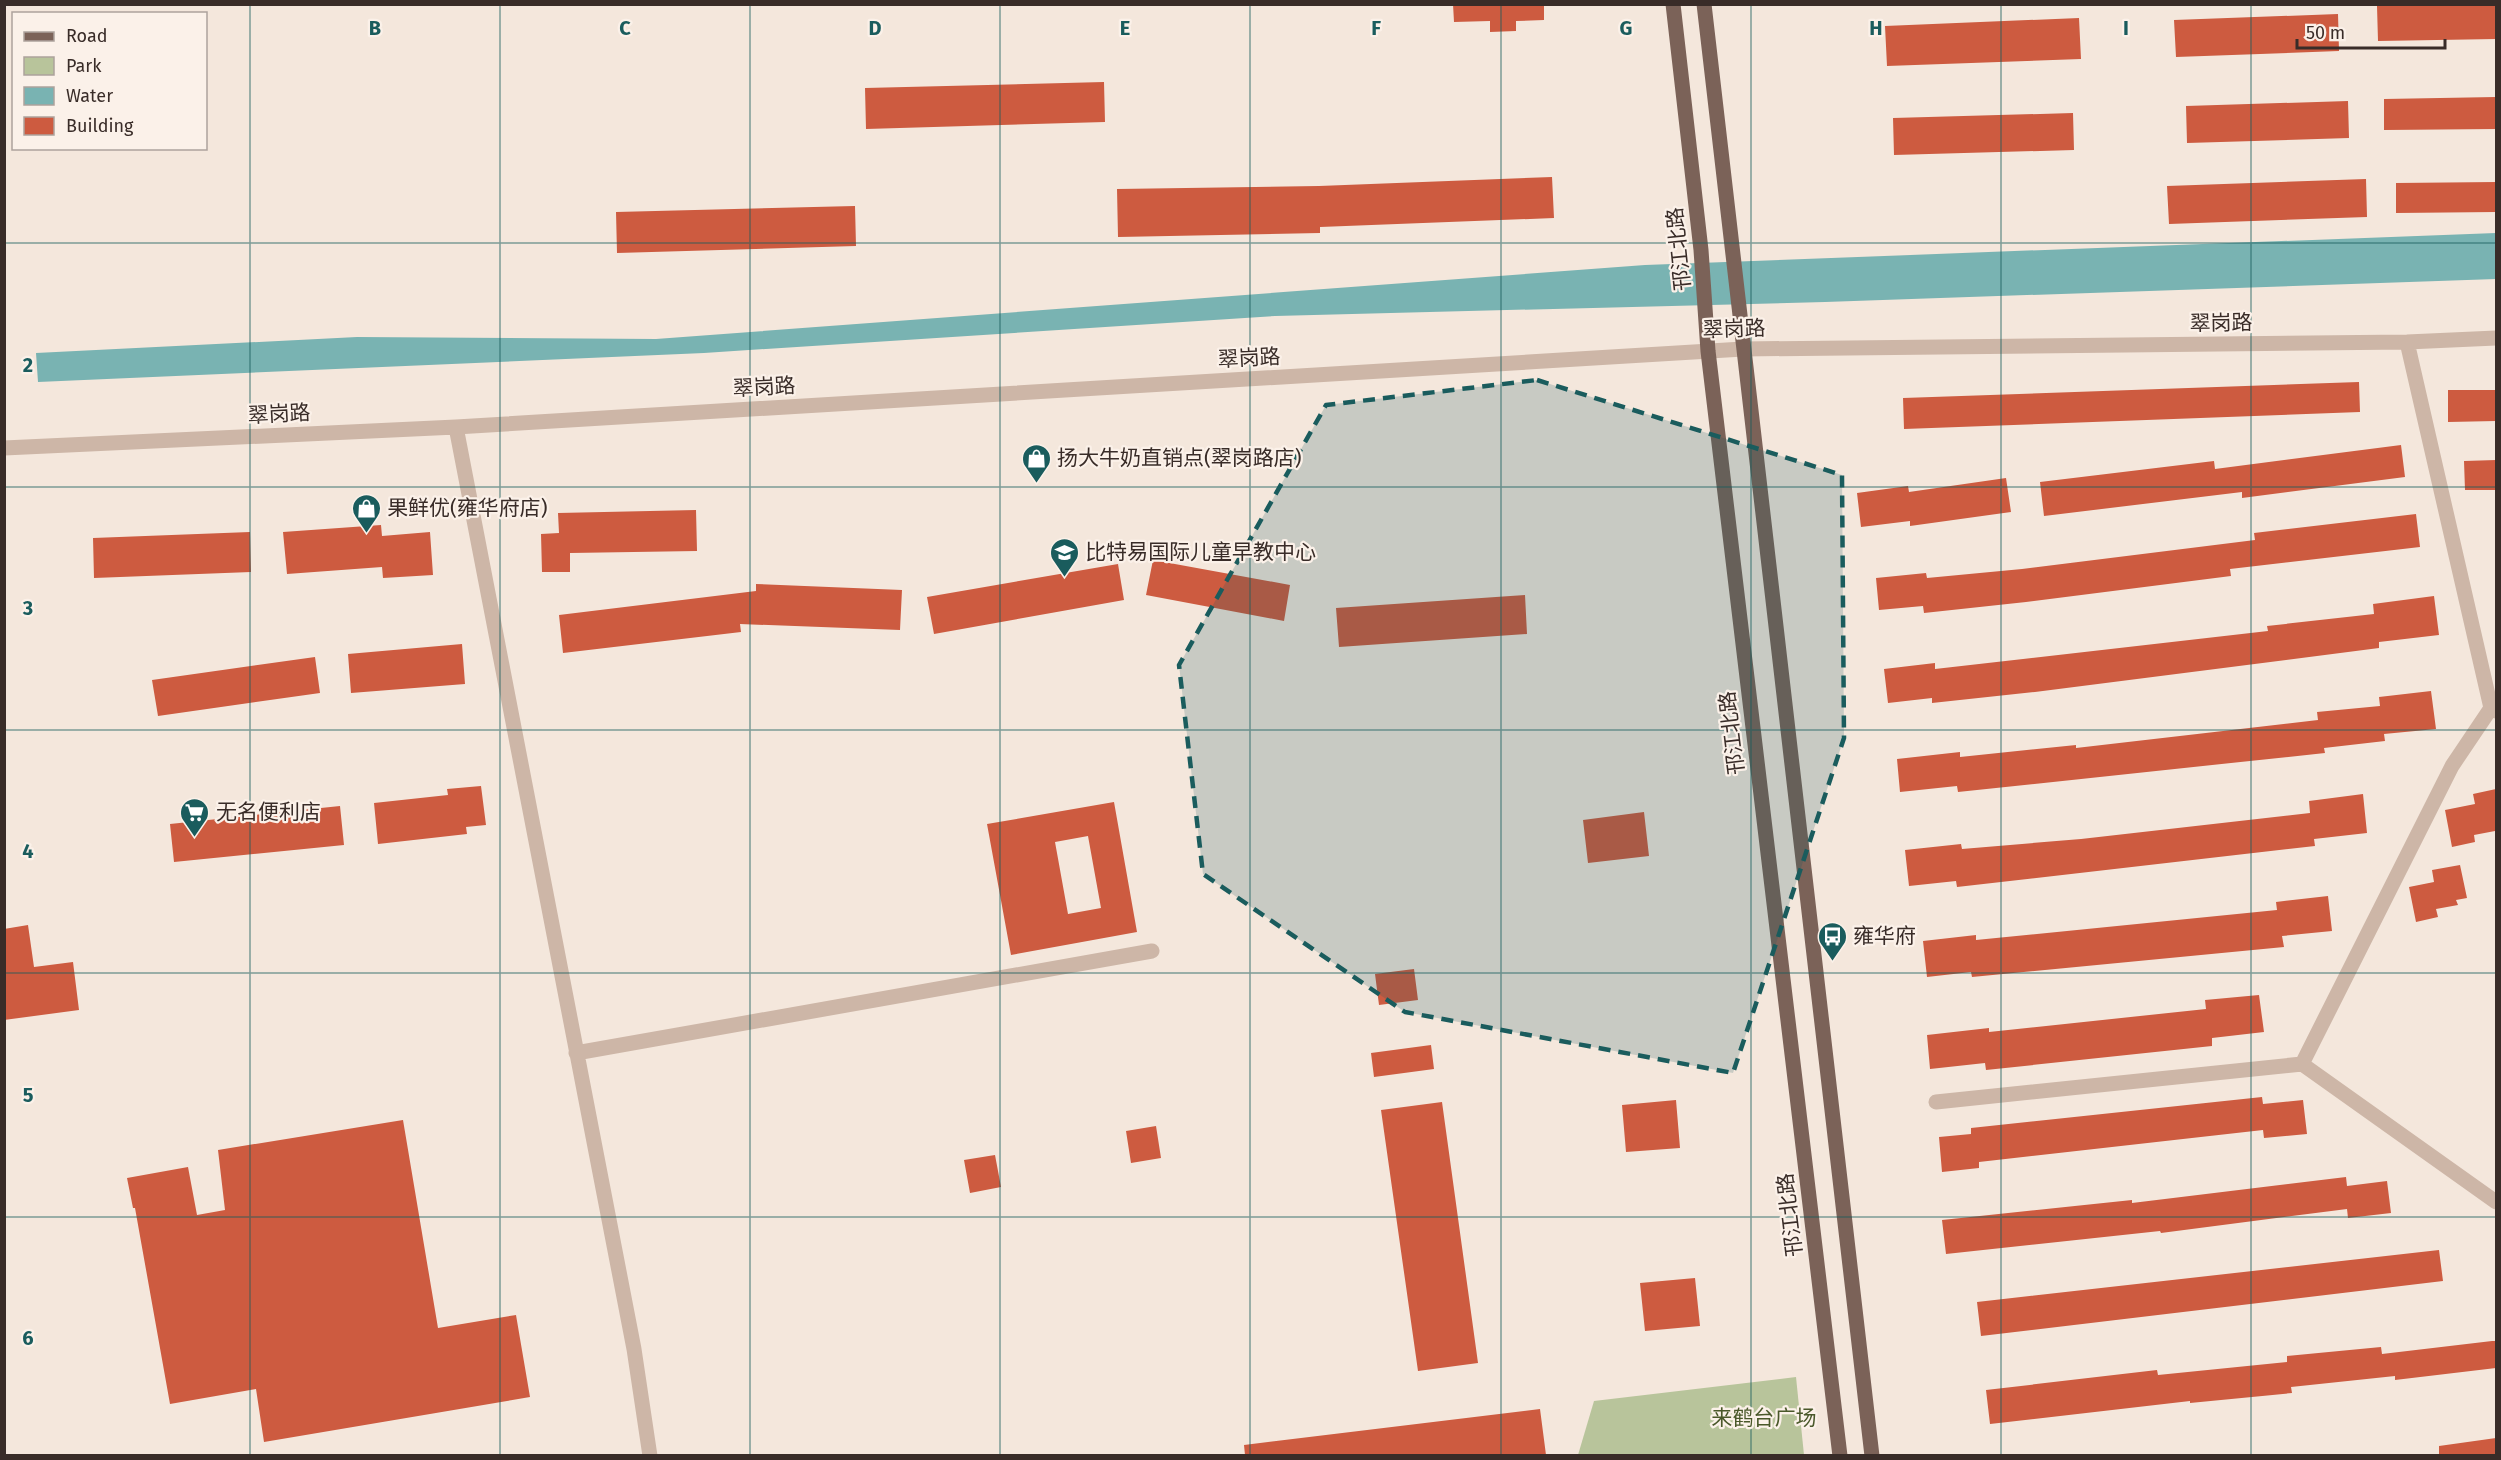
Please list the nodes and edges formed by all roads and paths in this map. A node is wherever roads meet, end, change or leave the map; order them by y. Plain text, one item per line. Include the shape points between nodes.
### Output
1 (1673, 4) edge
2 (1704, 4) edge
3 (2496, 338) edge
4 (2407, 342) junction
5 (1743, 349) junction
6 (1708, 351) junction
7 (456, 427) junction
8 (4, 448) edge
9 (2494, 709) edge
10 (1152, 951) dead end
11 (576, 1053) junction
12 (2302, 1064) junction
13 (1936, 1102) dead end
14 (2496, 1202) edge
15 (650, 1455) edge
16 (1840, 1455) edge
17 (1872, 1455) edge

1 - 6 main road, 邗江北路 via 1701,250
2 - 5 main road
3 - 4 street, 翠岗路
4 - 5 street, 翠岗路
4 - 9 street
5 - 6 street, 翠岗路
5 - 17 main road
6 - 7 street, 翠岗路
6 - 16 main road, 邗江北路
7 - 8 street, 翠岗路
7 - 11 street
9 - 12 street via 2452,766
10 - 11 street
11 - 15 street
12 - 13 street
12 - 14 street

